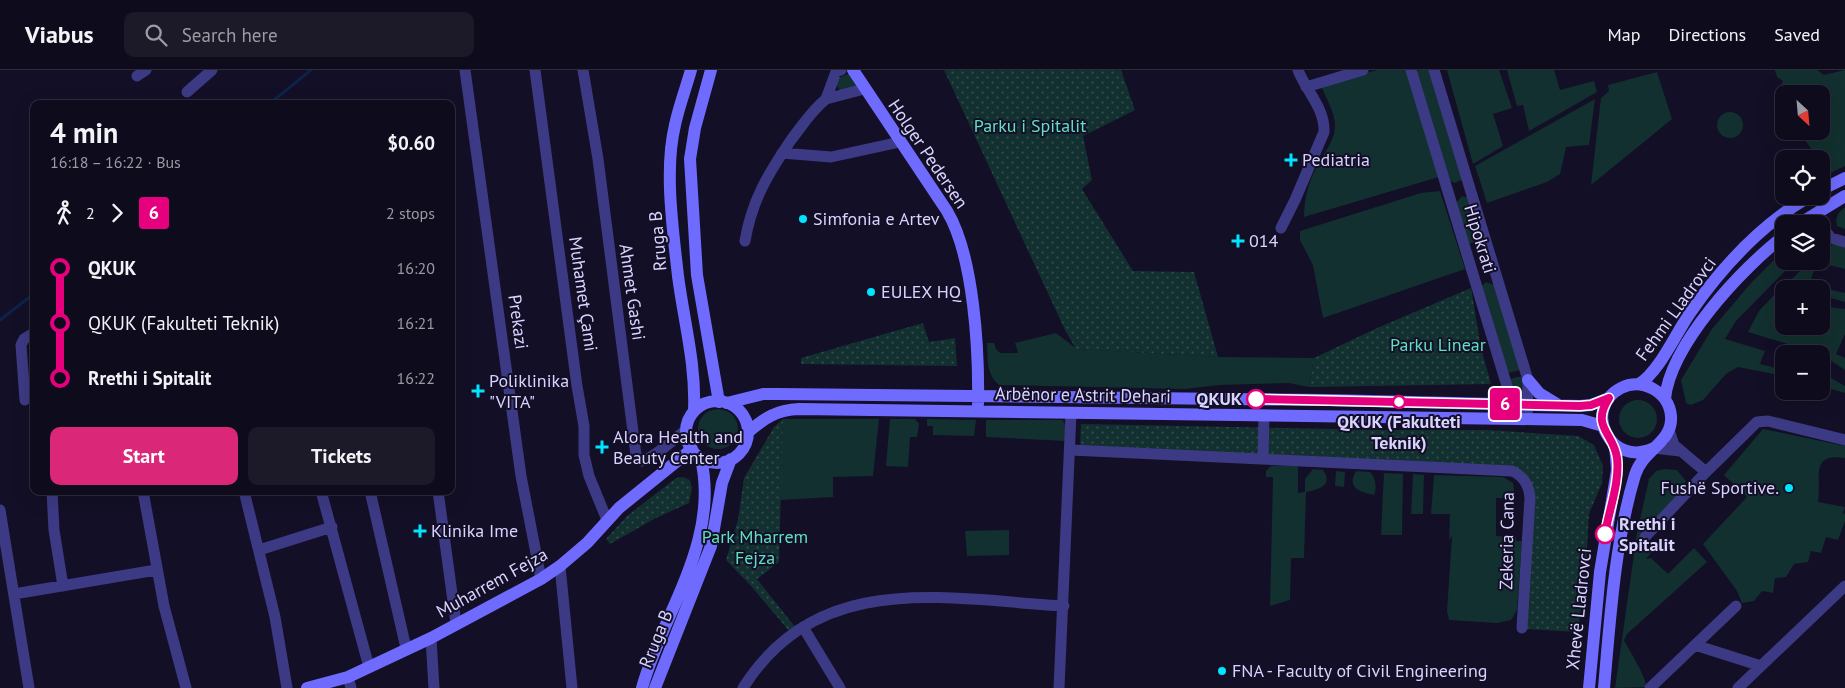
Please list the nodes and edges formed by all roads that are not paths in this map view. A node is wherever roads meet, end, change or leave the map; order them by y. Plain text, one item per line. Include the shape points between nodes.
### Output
1 (212, 70) edge
2 (465, 70) edge
3 (535, 70) edge
4 (583, 70) edge
5 (691, 70) edge
6 (711, 70) edge
7 (841, 70) edge
8 (853, 70) edge
9 (1298, 70) edge
10 (1364, 70) edge
11 (1411, 70) edge
12 (1434, 70) edge
13 (1306, 87) junction
14 (864, 89) junction
15 (188, 92) dead end
16 (826, 99) junction
17 (900, 142) junction
18 (782, 153) junction
19 (1845, 178) edge
20 (1830, 186) edge
21 (1845, 196) edge
22 (1798, 205) edge
23 (1825, 215) edge
24 (1281, 228) dead end
25 (1830, 237) edge
26 (745, 241) dead end
27 (1845, 242) edge
28 (1775, 244) edge
29 (30, 335) edge
30 (1528, 380) junction
31 (1639, 384) junction
32 (978, 396) junction
33 (1609, 398) junction
34 (1665, 399) junction
35 (25, 400) dead end
36 (723, 402) junction
37 (1512, 404) junction
38 (1528, 405) junction
39 (1564, 406) junction
40 (694, 411) junction
41 (978, 411) junction
42 (1071, 413) junction
43 (1264, 415) junction
44 (1522, 419) junction
45 (1603, 426) junction
46 (686, 430) junction
47 (1669, 430) junction
48 (748, 432) junction
49 (1845, 440) edge
50 (1615, 445) junction
51 (1654, 448) junction
52 (692, 449) junction
53 (1071, 450) junction
54 (1680, 452) junction
55 (702, 459) junction
56 (731, 459) junction
57 (1263, 459) junction
58 (1706, 472) junction
59 (52, 495) edge
60 (143, 495) edge
61 (245, 495) edge
62 (322, 495) edge
63 (371, 495) edge
64 (439, 495) edge
65 (0, 510) edge
66 (607, 520) junction
67 (332, 527) junction
68 (1645, 537) dead end
69 (259, 550) junction
70 (560, 566) junction
71 (156, 570) junction
72 (541, 579) junction
73 (63, 586) junction
74 (1845, 586) edge
75 (14, 594) junction
76 (1064, 606) junction
77 (1736, 606) dead end
78 (456, 623) junction
79 (804, 626) junction
80 (1522, 628) dead end
81 (431, 638) junction
82 (1696, 645) junction
83 (406, 648) junction
84 (1761, 666) junction
85 (369, 667) junction
86 (350, 683) edge
87 (29, 688) edge
88 (186, 688) edge
89 (287, 688) edge
90 (307, 688) edge
91 (434, 688) edge
92 (572, 688) edge
93 (642, 688) edge
94 (655, 688) edge
95 (743, 688) edge
96 (840, 688) edge
97 (1059, 688) edge
98 (1589, 688) edge
99 (1604, 688) edge
100 (1650, 688) edge
101 (1738, 688) edge

1 - 15 street
2 - 72 street, Prekazi via 521,476
3 - 66 street, Muhamet Çami via 584,426 584,455 588,476
4 - 46 street, Ahmet Gashi via 598,159 636,454 642,461 651,459
5 - 40 main road, Rruga B via 675,126 671,160 672,212 678,277 695,382
6 - 36 main road, Rruga B via 690,159 697,275
7 - 16 street via 836,72
8 - 14 main road, Holger Pedersen
9 - 13 street
10 - 13 street
11 - 37 street, Hipokrati
12 - 30 street, Hipokrati
13 - 24 street via 1323,117 1324,132
14 - 16 street
14 - 17 main road, Holger Pedersen
16 - 18 street via 807,118
17 - 18 street via 832,157
17 - 32 main road, Holger Pedersen via 952,219 963,251 973,309
18 - 26 street via 773,164 753,208
19 - 20 main road
21 - 23 main road
22 - 31 main road, Fehmi Lladrovci via 1769,226 1726,267 1690,313 1651,374
25 - 27 street
28 - 34 main road, Fehmi Lladrovci via 1718,300 1672,369
29 - 35 street via 21,345
30 - 38 street, Hipokrati
30 - 39 main road via 1546,398
31 - 33 main road via 1622,387
31 - 34 main road via 1656,390
32 - 36 main road, Arbënor e Astrit Dehari via 764,394
32 - 37 main road, Arbënor e Astrit Dehari
32 - 41 main road, Holger Pedersen
33 - 39 main road via 1591,405
33 - 45 main road via 1604,408
34 - 47 main road via 1671,415
36 - 40 main road via 707,403
36 - 48 main road via 742,414
37 - 38 main road
37 - 44 street, Hipokrati
38 - 39 main road
38 - 44 street, Hipokrati
40 - 46 main road
41 - 42 main road, Arbënor e Astrit Dehari
41 - 48 main road, Arbënor e Astrit Dehari via 788,410 767,415
42 - 43 main road, Arbënor e Astrit Dehari
42 - 53 street
43 - 44 main road, Arbënor e Astrit Dehari
43 - 57 street
44 - 45 main road, Arbënor e Astrit Dehari via 1582,420
45 - 50 main road
46 - 52 main road
47 - 51 main road
47 - 54 street via 1670,438
48 - 56 main road via 744,447
49 - 58 street via 1768,421 1757,422
50 - 51 main road via 1634,453
50 - 98 main road, Xhevë Lladrovci via 1617,470 1600,572
51 - 54 street
51 - 99 main road, Xhevë Lladrovci via 1639,464 1626,514
52 - 55 main road
52 - 66 main road, Muharrem Fejza
53 - 57 street, Zekeria Cana
53 - 76 street
54 - 58 street
55 - 56 main road via 716,463
55 - 93 main road, Rruga B via 706,480 704,519 698,546
56 - 94 main road, Rruga B via 722,483 711,546
57 - 80 street, Zekeria Cana via 1518,474 1526,483 1530,498
58 - 68 street
59 - 73 street
60 - 71 street
61 - 69 street
62 - 67 street
63 - 83 street
64 - 78 street
65 - 75 street
66 - 70 main road, Muharrem Fejza
67 - 69 street
67 - 85 street
69 - 89 street via 282,648
70 - 72 main road, Muharrem Fejza
70 - 92 street
71 - 73 street
71 - 88 street
72 - 78 main road, Muharrem Fejza
73 - 75 street
74 - 84 street
75 - 87 street
76 - 79 street via 889,598 844,607
76 - 97 street
77 - 82 street
78 - 81 main road, Muharrem Fejza
79 - 95 street via 764,659
79 - 96 street
81 - 83 main road, Muharrem Fejza
81 - 91 street
82 - 84 street
82 - 100 street
83 - 85 main road, Muharrem Fejza
84 - 101 street
85 - 86 main road, Muharrem Fejza
86 - 90 main road, Muharrem Fejza

